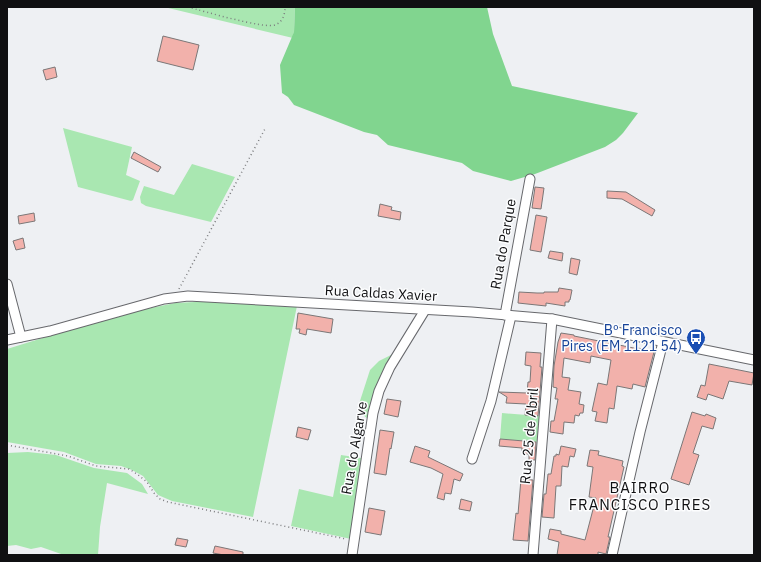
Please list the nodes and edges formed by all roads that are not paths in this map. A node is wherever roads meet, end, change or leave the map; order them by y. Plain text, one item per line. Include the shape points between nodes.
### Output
1 (530, 179) dead end
2 (7, 284) edge
3 (424, 310) junction
4 (508, 315) junction
5 (552, 319) junction
6 (21, 337) junction
7 (7, 340) edge
8 (663, 342) junction
9 (754, 360) edge
10 (472, 459) dead end
11 (352, 555) edge
12 (533, 555) edge
13 (612, 555) edge

1 - 4 street, Rua do Parque
2 - 6 street
3 - 4 street, Rua Caldas Xavier
3 - 6 street, Rua Caldas Xavier via 188,296 164,299
3 - 11 street, Rua do Algarve via 390,367 379,391 373,413
4 - 5 street, Rua Caldas Xavier
4 - 10 street, Rua do Parque via 491,401
5 - 8 street, Rua Caldas Xavier
5 - 12 street, Rua 25 de Abril
6 - 7 street, Rua Caldas Xavier
8 - 9 street, Rua Caldas Xavier
8 - 13 street

